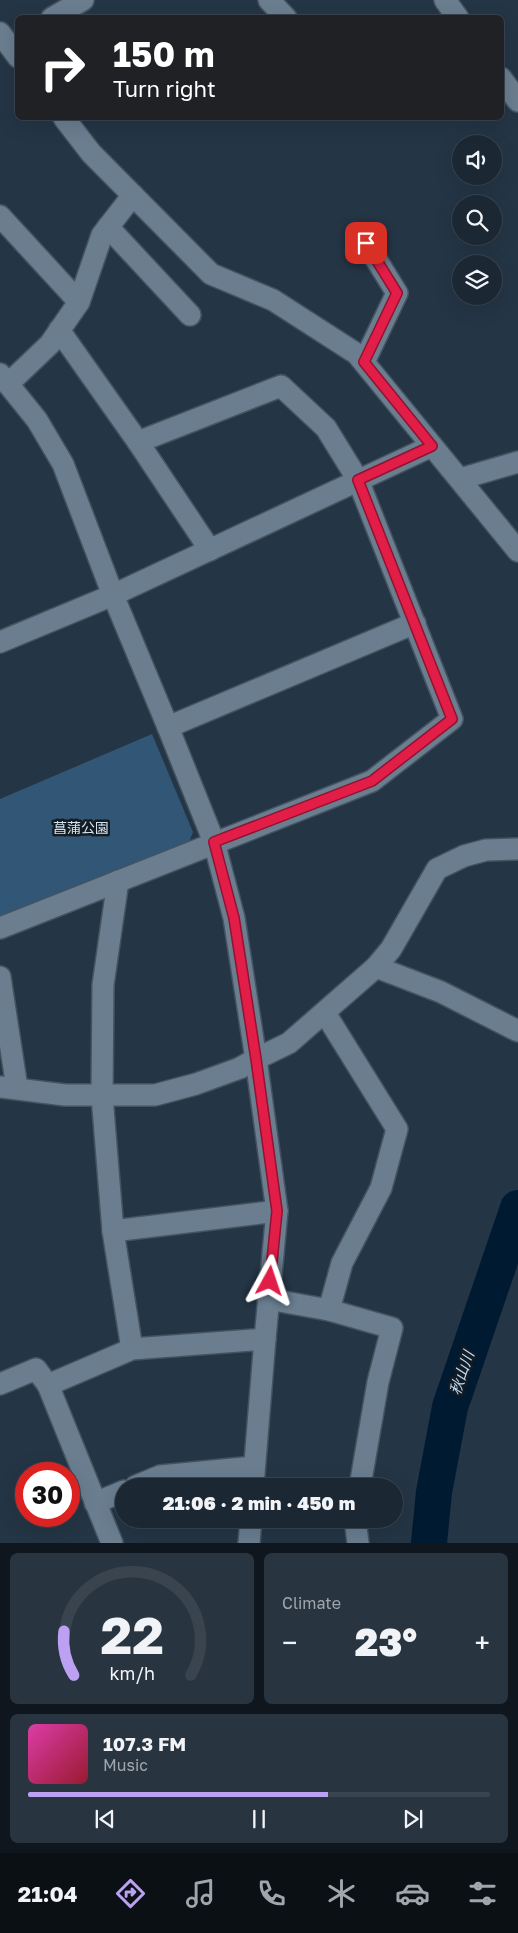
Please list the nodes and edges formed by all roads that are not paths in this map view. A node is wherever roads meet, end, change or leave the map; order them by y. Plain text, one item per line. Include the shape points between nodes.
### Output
1 (83, 0) edge
2 (269, 0) edge
3 (445, 0) edge
4 (57, 15) edge
5 (283, 15) edge
6 (456, 15) edge
7 (504, 82) edge
8 (504, 101) edge
9 (518, 102) edge
10 (66, 120) edge
11 (133, 196) junction
12 (0, 216) edge
13 (108, 227) junction
14 (366, 243) dead end
15 (79, 302) junction
16 (190, 315) dead end
17 (59, 330) junction
18 (364, 362) junction
19 (4, 379) edge
20 (138, 442) junction
21 (432, 446) junction
22 (518, 462) edge
23 (460, 479) junction
24 (358, 480) junction
25 (210, 550) junction
26 (518, 551) edge
27 (113, 595) junction
28 (415, 623) junction
29 (0, 642) edge
30 (168, 726) junction
31 (214, 842) junction
32 (518, 849) edge
33 (118, 881) junction
34 (0, 928) edge
35 (376, 967) junction
36 (0, 978) edge
37 (325, 1013) junction
38 (518, 1031) edge
39 (256, 1059) junction
40 (8, 1088) edge
41 (102, 1096) junction
42 (277, 1211) junction
43 (114, 1231) junction
44 (268, 1299) junction
45 (329, 1310) junction
46 (264, 1339) junction
47 (132, 1350) junction
48 (0, 1384) edge
49 (48, 1385) junction
50 (254, 1476) edge
51 (155, 1478) edge
52 (361, 1478) edge
53 (115, 1495) edge
54 (96, 1503) junction
55 (250, 1528) edge
56 (356, 1528) edge
57 (112, 1543) edge
58 (249, 1543) edge
59 (358, 1543) edge

1 - 4 street
2 - 5 street
3 - 6 street
7 - 9 street
8 - 9 street
10 - 11 street via 91,153
11 - 13 street
11 - 18 street via 211,274 273,300 357,354
12 - 15 street
13 - 15 street via 102,234
13 - 16 street
14 - 18 street via 397,293
15 - 17 street
17 - 19 street via 50,344
17 - 20 street
18 - 21 street
19 - 27 street via 37,420 63,464
20 - 24 street via 281,386 326,428
20 - 25 street
21 - 23 street
21 - 24 street
22 - 23 street
23 - 26 street
24 - 25 street
24 - 28 street
25 - 27 street
27 - 29 street
27 - 30 street
28 - 30 street
28 - 31 street via 452,719 372,781
30 - 31 street
31 - 33 street
31 - 39 street via 234,918
32 - 35 street via 486,850 437,869 391,949
33 - 34 street
33 - 41 street via 103,985
35 - 37 street
35 - 38 street via 441,992
36 - 40 street
37 - 39 street via 289,1043
37 - 45 street via 397,1129 381,1188 342,1263
39 - 41 street via 196,1084 155,1095
39 - 42 street
40 - 41 street
41 - 43 street
42 - 43 street
42 - 44 street
43 - 47 street
44 - 45 street
44 - 46 street
45 - 52 street via 392,1328 378,1382
46 - 47 street
46 - 50 street
47 - 49 street
48 - 49 street via 36,1370
49 - 54 street
50 - 51 street
53 - 54 street
54 - 57 street
55 - 58 street
56 - 59 street

